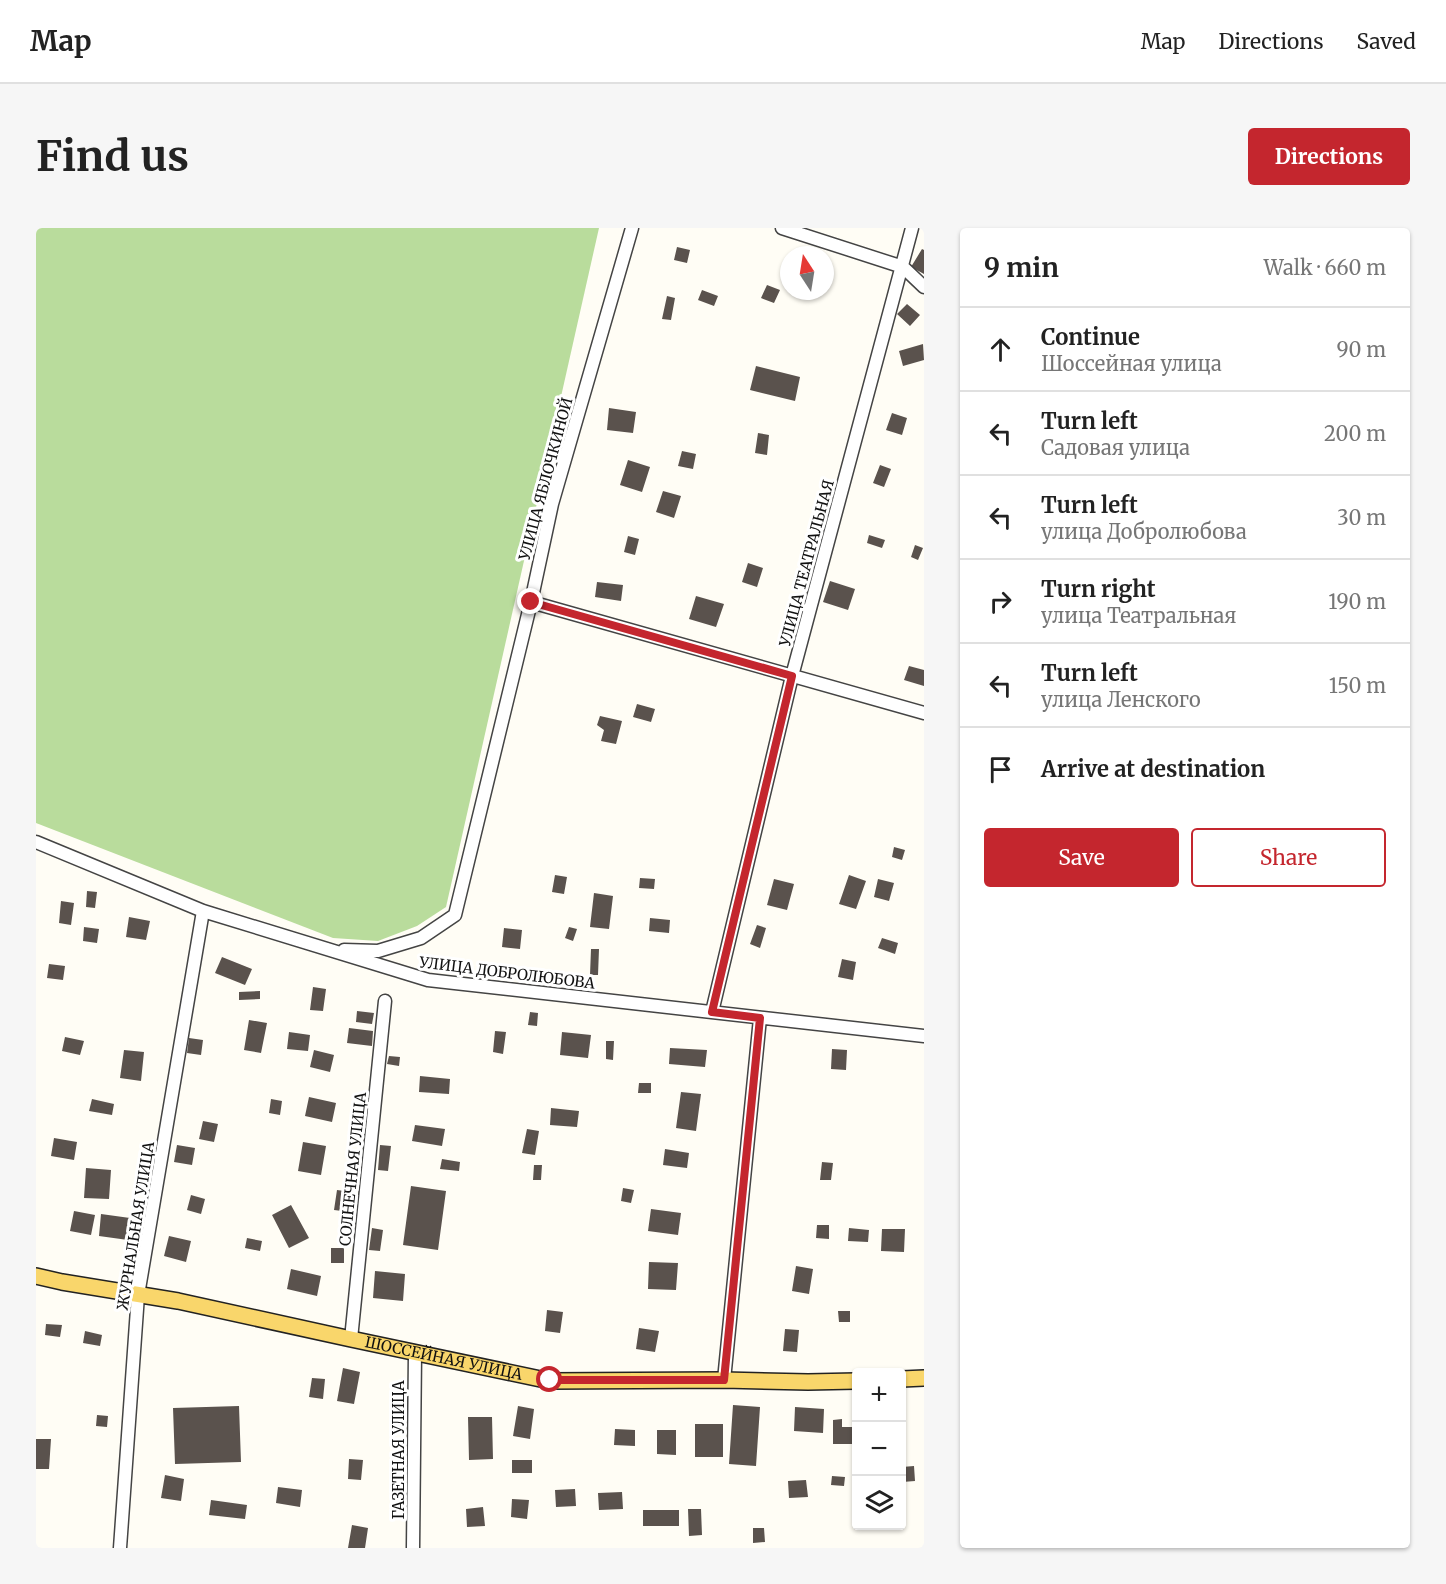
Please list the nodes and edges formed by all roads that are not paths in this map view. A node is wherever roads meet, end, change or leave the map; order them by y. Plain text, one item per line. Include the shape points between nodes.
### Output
1 (632, 228) edge
2 (782, 228) edge
3 (912, 228) edge
4 (903, 267) junction
5 (924, 287) edge
6 (531, 602) junction
7 (792, 676) junction
8 (924, 713) edge
9 (36, 842) edge
10 (203, 911) junction
11 (329, 950) junction
12 (385, 1001) dead end
13 (712, 1012) junction
14 (760, 1018) junction
15 (924, 1036) edge
16 (36, 1276) edge
17 (138, 1295) junction
18 (351, 1339) junction
19 (415, 1353) junction
20 (924, 1378) edge
21 (906, 1379) edge
22 (724, 1380) junction
23 (852, 1381) edge
24 (120, 1548) edge
25 (413, 1548) edge

1 - 6 street, УЛИЦА ЯБЛОЧКИНОЙ via 552,504
2 - 4 street
3 - 4 street, УЛИЦА ТЕАТРАЛЬНАЯ
4 - 5 street
4 - 7 street, УЛИЦА ТЕАТРАЛЬНАЯ
6 - 7 street
6 - 11 street, УЛИЦА ЯБЛОЧКИНОЙ via 455,915 421,938 378,951
7 - 8 street
7 - 13 street, УЛИЦА ТЕАТРАЛЬНАЯ
9 - 10 street, УЛИЦА ДОБРОЛЮБОВА
10 - 11 street, УЛИЦА ДОБРОЛЮБОВА
10 - 17 street, ЖУРНАЛЬНАЯ УЛИЦА
11 - 13 street, УЛИЦА ДОБРОЛЮБОВА via 428,980
12 - 18 street, СОЛНЕЧНАЯ УЛИЦА
13 - 14 street, УЛИЦА ДОБРОЛЮБОВА
14 - 15 street, УЛИЦА ДОБРОЛЮБОВА
14 - 22 street
16 - 17 main road, ШОССЕЙНАЯ УЛИЦА
17 - 18 main road, ШОССЕЙНАЯ УЛИЦА
17 - 24 street, ЖУРНАЛЬНАЯ УЛИЦА
18 - 19 main road, ШОССЕЙНАЯ УЛИЦА
19 - 22 main road, ШОССЕЙНАЯ УЛИЦА via 550,1380
19 - 25 street, ГАЗЕТНАЯ УЛИЦА
20 - 21 main road
22 - 23 main road, ШОССЕЙНАЯ УЛИЦА

